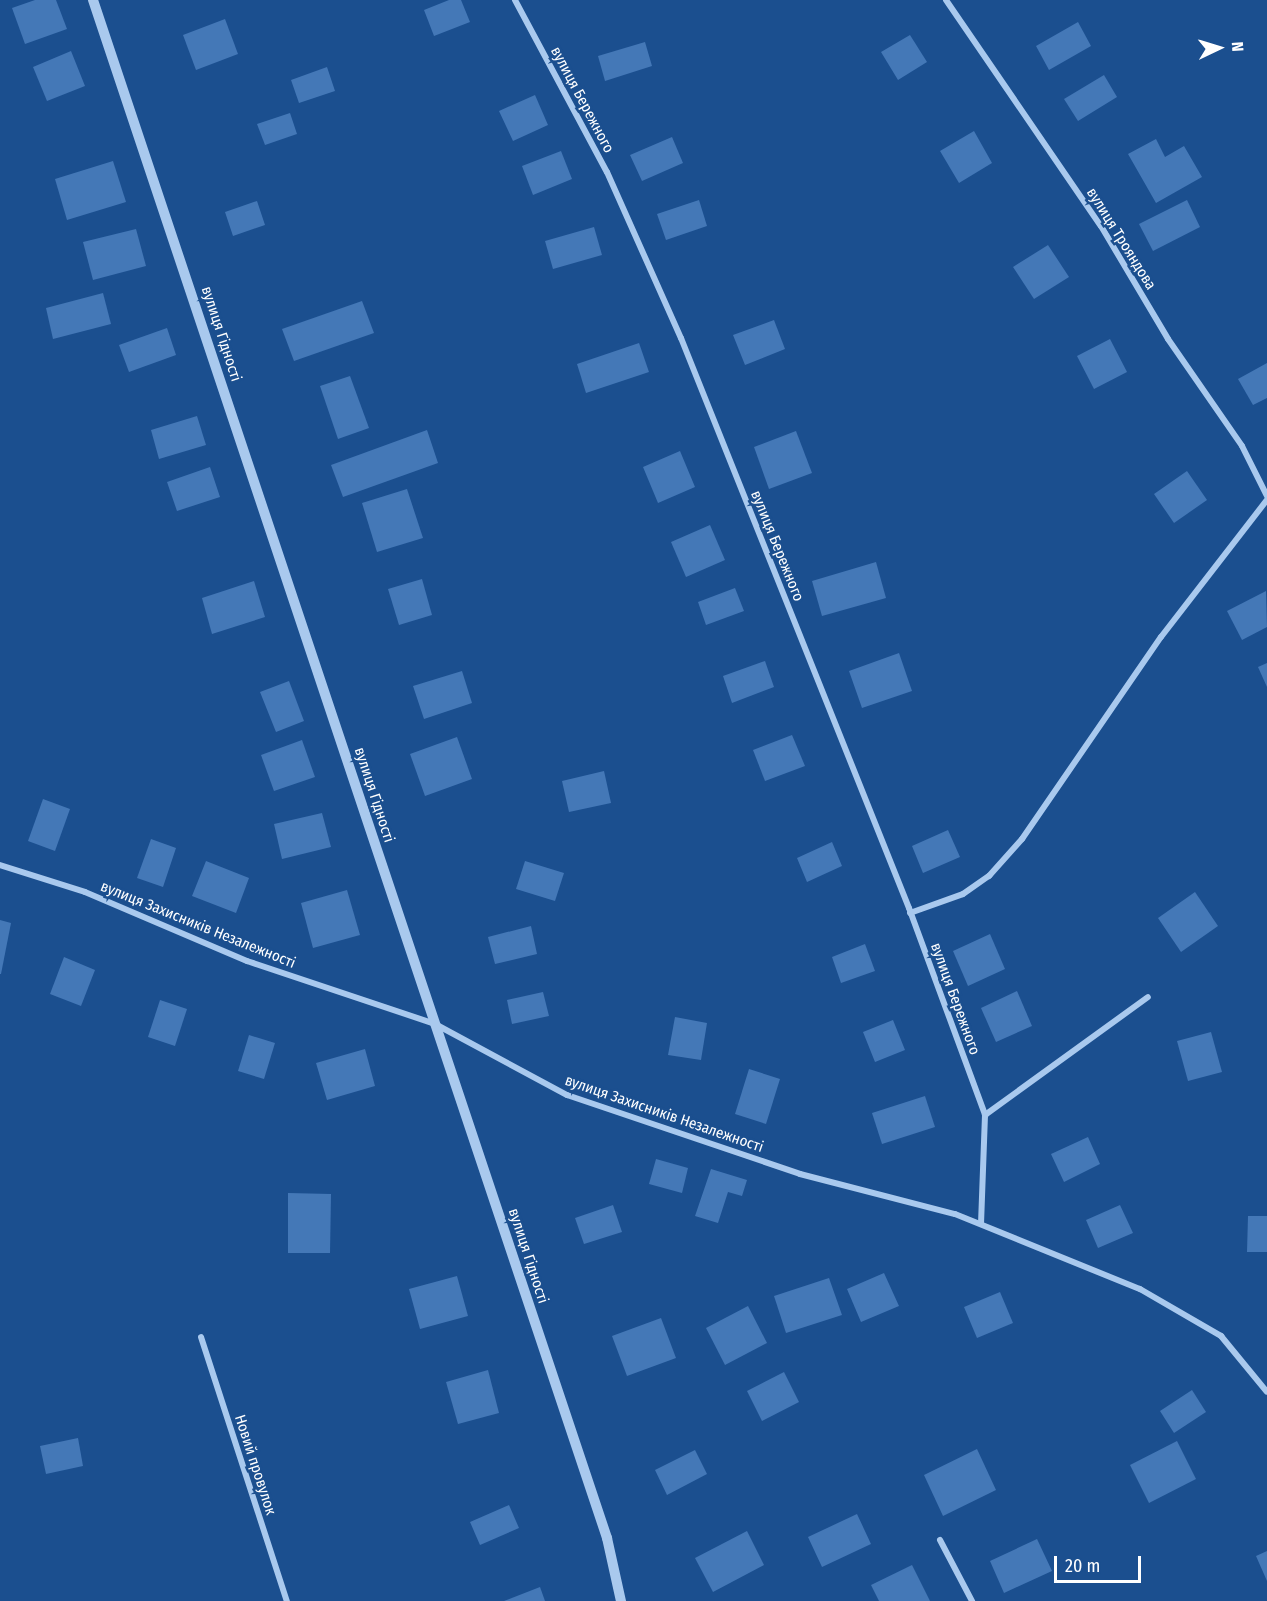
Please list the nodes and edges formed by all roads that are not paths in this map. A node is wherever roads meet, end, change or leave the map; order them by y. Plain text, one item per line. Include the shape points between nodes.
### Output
1 (93, 0) edge
2 (515, 0) edge
3 (946, 0) edge
4 (1267, 498) edge
5 (0, 865) edge
6 (910, 913) junction
7 (1148, 997) dead end
8 (435, 1024) junction
9 (985, 1115) junction
10 (981, 1224) junction
11 (201, 1337) dead end
12 (1267, 1392) edge
13 (940, 1539) dead end
14 (287, 1601) edge
15 (621, 1601) edge
16 (972, 1601) edge

1 - 8 street, вулиця Гідності
2 - 6 street, вулиця Бережного via 607,172 681,338
3 - 4 street, вулиця Трояндова via 1101,226 1168,339 1242,446
4 - 6 street via 1161,637 1022,839 989,876 963,894
5 - 8 street, вулиця Захисників Незалежності via 85,892 247,961
6 - 9 street, вулиця Бережного
7 - 9 street
8 - 10 street, вулиця Захисників Незалежності via 567,1095 800,1174
8 - 15 street, вулиця Гідності via 607,1538
9 - 10 street, вулиця Бережного
10 - 12 street, вулиця Захисників Незалежності via 1140,1289 1221,1336
11 - 14 street, Новий провулок
13 - 16 street

